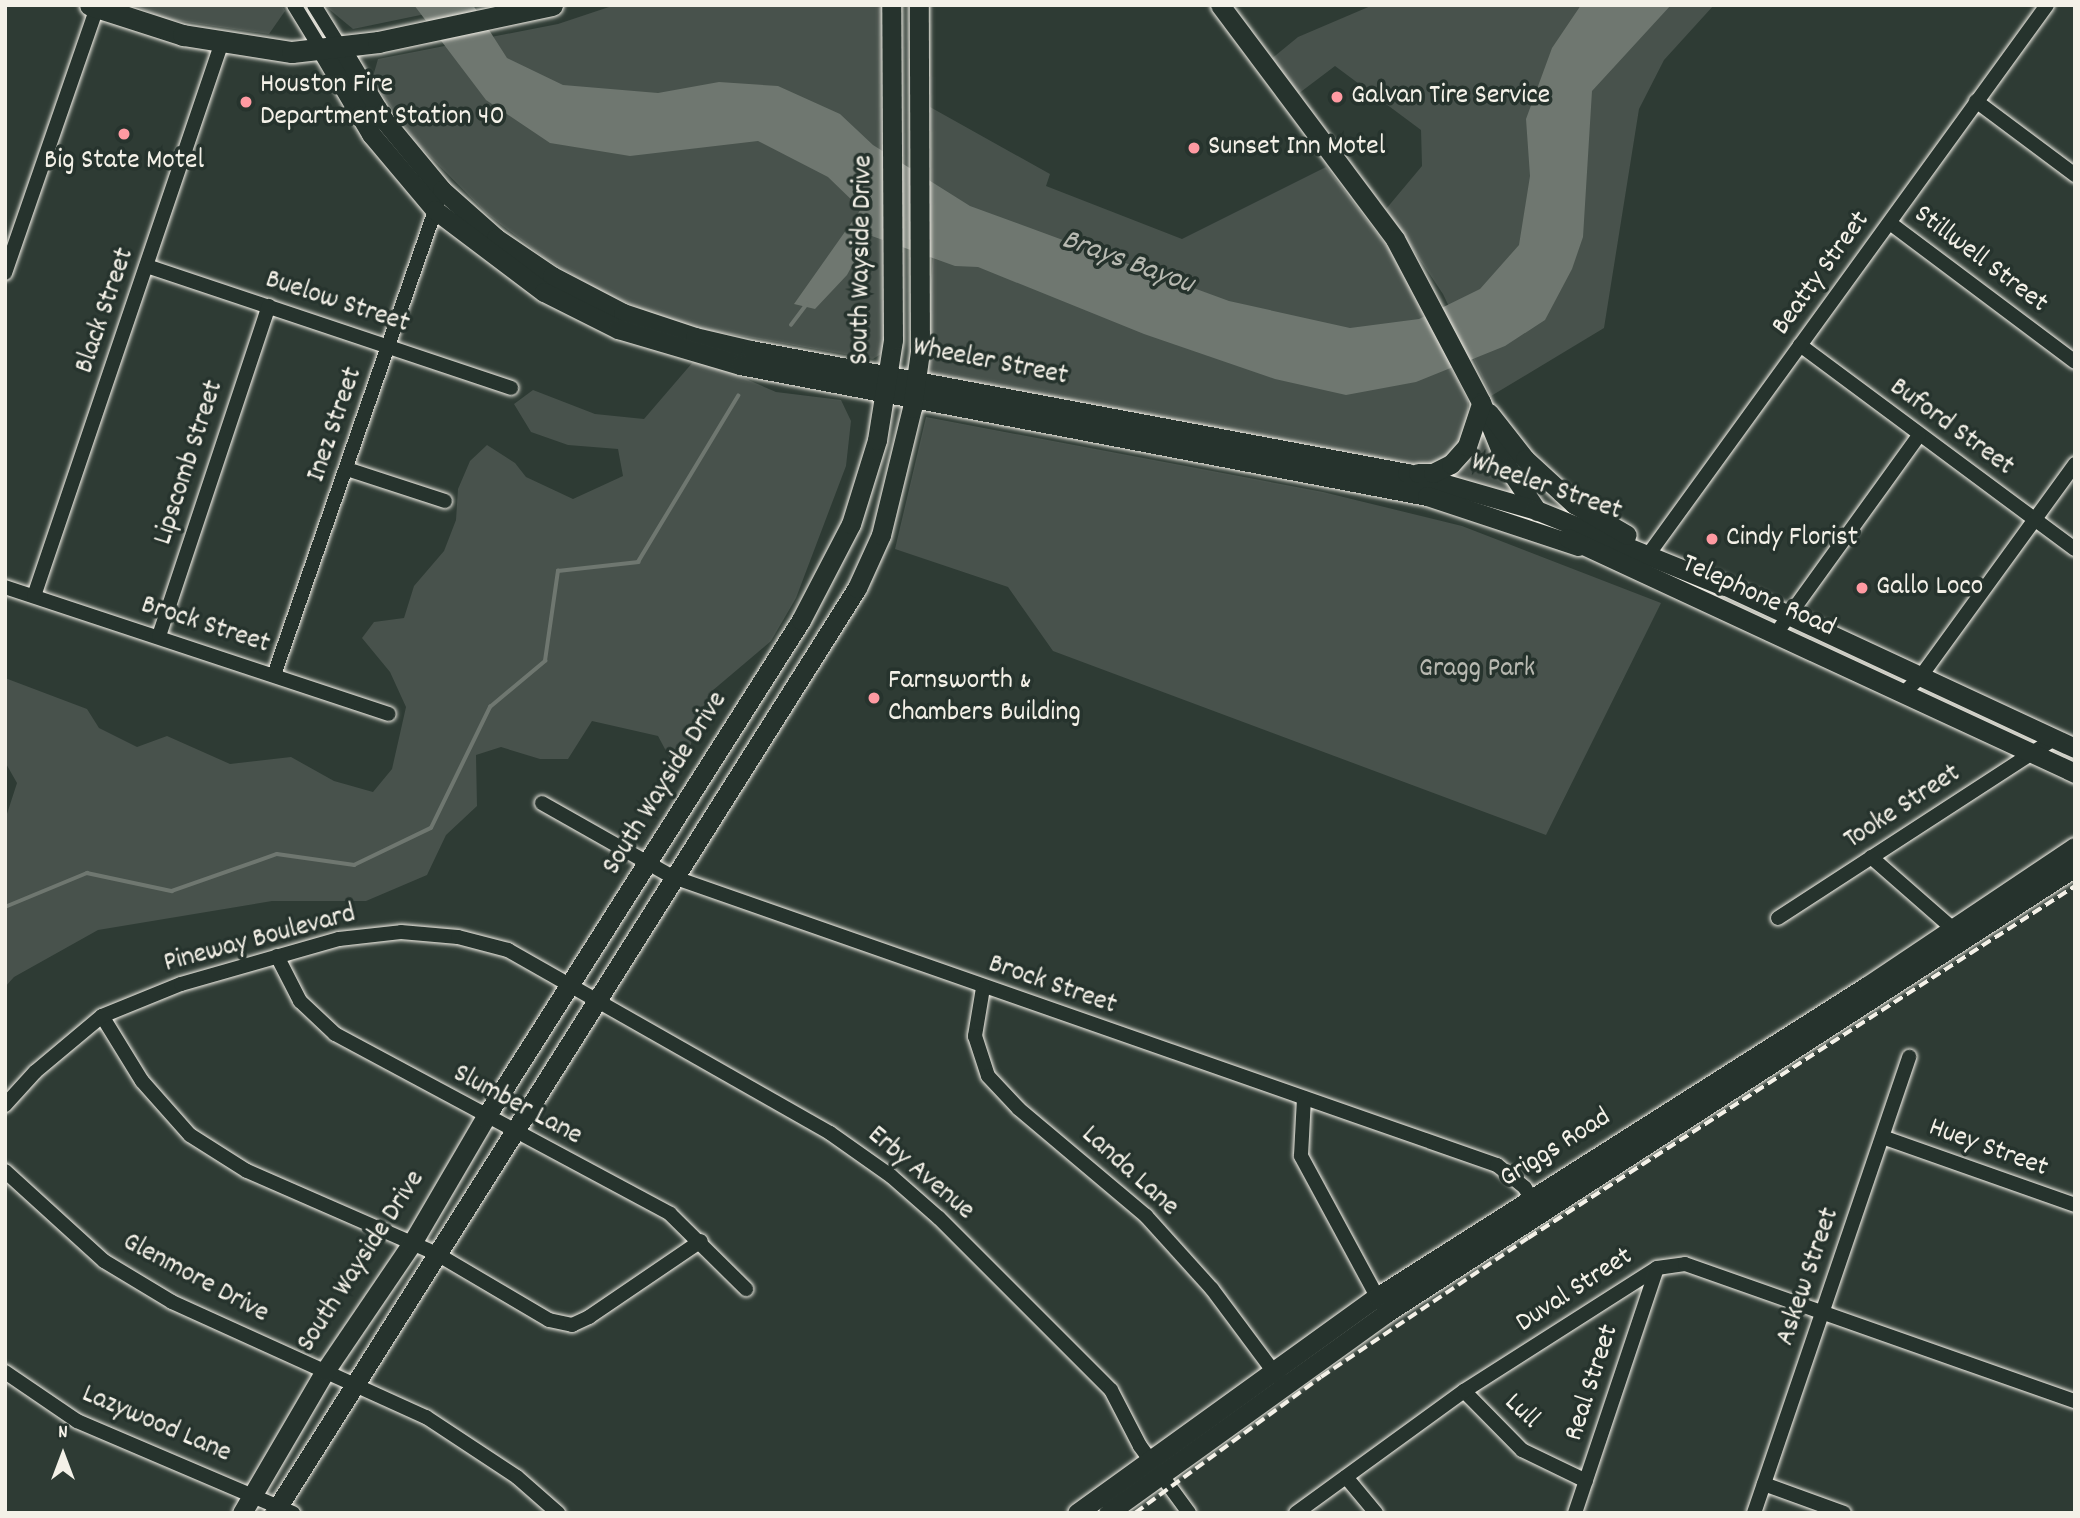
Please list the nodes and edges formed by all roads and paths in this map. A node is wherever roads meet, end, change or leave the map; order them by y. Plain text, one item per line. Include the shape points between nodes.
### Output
1 (294, 5) edge
2 (314, 5) edge
3 (891, 5) edge
4 (919, 5) edge
5 (1220, 5) edge
6 (2047, 5) edge
7 (93, 6) edge
8 (547, 6) edge
9 (122, 10) edge
10 (222, 42) junction
11 (331, 48) junction
12 (1976, 101) junction
13 (2075, 175) edge
14 (442, 190) junction
15 (435, 210) junction
16 (1890, 223) junction
17 (147, 266) junction
18 (5, 273) edge
19 (548, 284) junction
20 (268, 306) junction
21 (1800, 345) junction
22 (389, 346) junction
23 (2075, 362) edge
24 (917, 378) junction
25 (888, 382) junction
26 (511, 388) dead end
27 (914, 398) junction
28 (1481, 403) junction
29 (1919, 435) junction
30 (2075, 464) edge
31 (347, 470) junction
32 (1407, 473) junction
33 (445, 501) dead end
34 (1536, 510) junction
35 (2035, 520) junction
36 (851, 524) junction
37 (881, 535) junction
38 (1578, 545) junction
39 (2075, 549) edge
40 (1651, 551) junction
41 (1637, 572) junction
42 (5, 587) edge
43 (34, 596) junction
44 (1788, 614) junction
45 (1775, 635) junction
46 (159, 636) junction
47 (274, 675) junction
48 (1921, 676) junction
49 (1903, 693) junction
50 (389, 714) dead end
51 (2054, 739) junction
52 (2075, 748) edge
53 (2032, 753) junction
54 (2075, 773) edge
55 (542, 803) dead end
56 (2075, 847) edge
57 (1871, 858) junction
58 (650, 864) junction
59 (2075, 867) edge
60 (673, 877) junction
61 (1778, 918) dead end
62 (1959, 934) junction
63 (277, 956) junction
64 (572, 986) junction
65 (983, 988) junction
66 (595, 999) junction
67 (102, 1016) junction
68 (1909, 1057) dead end
69 (1304, 1098) junction
70 (5, 1105) edge
71 (485, 1118) junction
72 (511, 1131) junction
73 (1885, 1138) junction
74 (5, 1171) edge
75 (1535, 1204) junction
76 (2075, 1205) edge
77 (701, 1241) junction
78 (412, 1243) junction
79 (437, 1254) junction
80 (1657, 1268) junction
81 (746, 1289) dead end
82 (1382, 1305) junction
83 (1822, 1313) junction
84 (325, 1371) junction
85 (5, 1372) edge
86 (1279, 1378) junction
87 (353, 1384) junction
88 (1464, 1391) junction
89 (2075, 1401) edge
90 (1156, 1467) junction
91 (1346, 1477) junction
92 (1586, 1480) junction
93 (1764, 1485) junction
94 (251, 1492) junction
95 (282, 1509) edge
96 (242, 1513) edge
97 (558, 1513) edge
98 (1077, 1513) edge
99 (1108, 1513) edge
100 (1189, 1513) edge
101 (1296, 1513) edge
102 (1376, 1513) edge
103 (1575, 1513) edge
104 (1754, 1513) edge
105 (1843, 1513) edge

1 - 11 street
2 - 11 street
3 - 25 main road, South Wayside Drive via 895,301
4 - 24 main road, South Wayside Drive via 922,309
5 - 28 main road, Telephone Road via 1395,239
6 - 12 street, Beatty Street
7 - 9 main road
7 - 18 street
8 - 11 main road
9 - 10 main road
10 - 11 main road via 292,52
10 - 17 street, Black Street
11 - 14 main road, Wheeler Street
11 - 15 main road, Wheeler Street via 371,134
12 - 13 street
12 - 16 street, Beatty Street
14 - 15 street, Inez Street
14 - 19 main road, Wheeler Street
15 - 19 main road, Wheeler Street
15 - 22 street, Inez Street
16 - 21 street, Beatty Street
16 - 23 street, Stillwell Street
17 - 20 street, Buelow Street
17 - 43 street, Black Street
19 - 25 main road, Wheeler Street via 618,329
20 - 22 street, Buelow Street
20 - 46 street, Lipscomb Street
21 - 29 street, Buford Street
21 - 40 street, Beatty Street
22 - 26 street, Buelow Street
22 - 31 street, Inez Street
24 - 25 main road, Wheeler Street
24 - 27 main road, South Wayside Drive
24 - 32 main road, Wheeler Street
25 - 27 main road, Wheeler Street
25 - 36 main road, South Wayside Drive
27 - 37 main road, South Wayside Drive
27 - 38 main road, Wheeler Street via 1364,482 1427,496
28 - 32 main road via 1467,446 1451,464 1433,473
28 - 34 main road, Telephone Road via 1507,466
28 - 40 main road, Telephone Road via 1525,459 1574,504
29 - 35 street, Buford Street
29 - 44 street
30 - 35 street
31 - 33 street
31 - 47 street, Inez Street
32 - 34 main road, Wheeler Street
34 - 38 main road, Telephone Road
34 - 40 main road, Wheeler Street
35 - 39 street, Buford Street
35 - 48 street
36 - 37 main road
36 - 58 main road, South Wayside Drive via 801,620
37 - 60 main road, South Wayside Drive via 857,589
38 - 41 main road, Telephone Road
40 - 41 street, Beatty Street
40 - 44 main road, Telephone Road
41 - 45 main road, Telephone Road
42 - 43 street, Brock Street
43 - 46 street, Brock Street
44 - 45 street
44 - 48 main road, Telephone Road
45 - 49 main road, Telephone Road
46 - 47 street, Brock Street
47 - 50 street, Brock Street
48 - 49 street
48 - 51 main road, Telephone Road
49 - 53 main road, Telephone Road
51 - 52 main road, Telephone Road
51 - 53 street, Tooke Street
53 - 54 main road, Telephone Road
53 - 57 street, Tooke Street
55 - 58 street, Brock Street
56 - 62 main road, Griggs Road
57 - 61 street, Tooke Street
57 - 62 street
58 - 60 street, Brock Street
58 - 64 main road, South Wayside Drive
59 - 62 main road, Griggs Road
60 - 65 street, Brock Street
60 - 66 main road, South Wayside Drive
62 - 75 main road, Griggs Road
63 - 64 street, Pineway Boulevard via 401,932 458,937 508,950
63 - 67 street, Pineway Boulevard via 181,984
63 - 71 street, Slumber Lane via 300,1001 335,1034
64 - 66 street, Pineway Boulevard
64 - 71 main road, South Wayside Drive
65 - 69 street, Brock Street
65 - 86 street, Landa Lane via 975,1036 988,1076 1019,1109 1146,1216 1212,1289
66 - 72 main road, South Wayside Drive
66 - 90 street, Erby Avenue via 830,1133 891,1176 1111,1390
67 - 70 street, Pineway Boulevard via 34,1072
67 - 78 street via 142,1081 190,1135 247,1171
68 - 73 street, Askew Street
69 - 75 street, Brock Street via 1497,1166
69 - 82 street via 1301,1156
71 - 72 street, Slumber Lane
71 - 78 main road, South Wayside Drive
72 - 77 street, Slumber Lane via 670,1214
72 - 79 main road, South Wayside Drive
73 - 76 street, Huey Street
73 - 83 street, Askew Street
74 - 84 street, Glenmore Drive via 104,1261 172,1302
75 - 82 main road, Griggs Road
77 - 79 street via 572,1325 549,1320
77 - 81 street, Slumber Lane
78 - 79 street
78 - 84 main road, South Wayside Drive
79 - 87 main road, South Wayside Drive
80 - 83 street, Duval Street via 1685,1264
80 - 88 street, Duval Street
80 - 92 street, Real Street
82 - 86 main road, Griggs Road
83 - 89 street, Duval Street
83 - 93 street, Askew Street
84 - 87 street, Glenmore Drive
84 - 94 main road, South Wayside Drive
85 - 94 street, Lazywood Lane via 76,1421
86 - 90 main road, Griggs Road
87 - 95 main road, South Wayside Drive
87 - 97 street, Glenmore Drive via 426,1417 517,1477
88 - 91 street, Duval Street
88 - 92 street, Lull via 1522,1450
90 - 98 main road, Griggs Road
90 - 99 main road, Griggs Road
90 - 100 street, Erby Avenue
91 - 101 street, Duval Street
91 - 102 street
92 - 103 street, Real Street
93 - 104 street, Askew Street
93 - 105 street
94 - 95 street, Lazywood Lane
94 - 96 main road, South Wayside Drive

